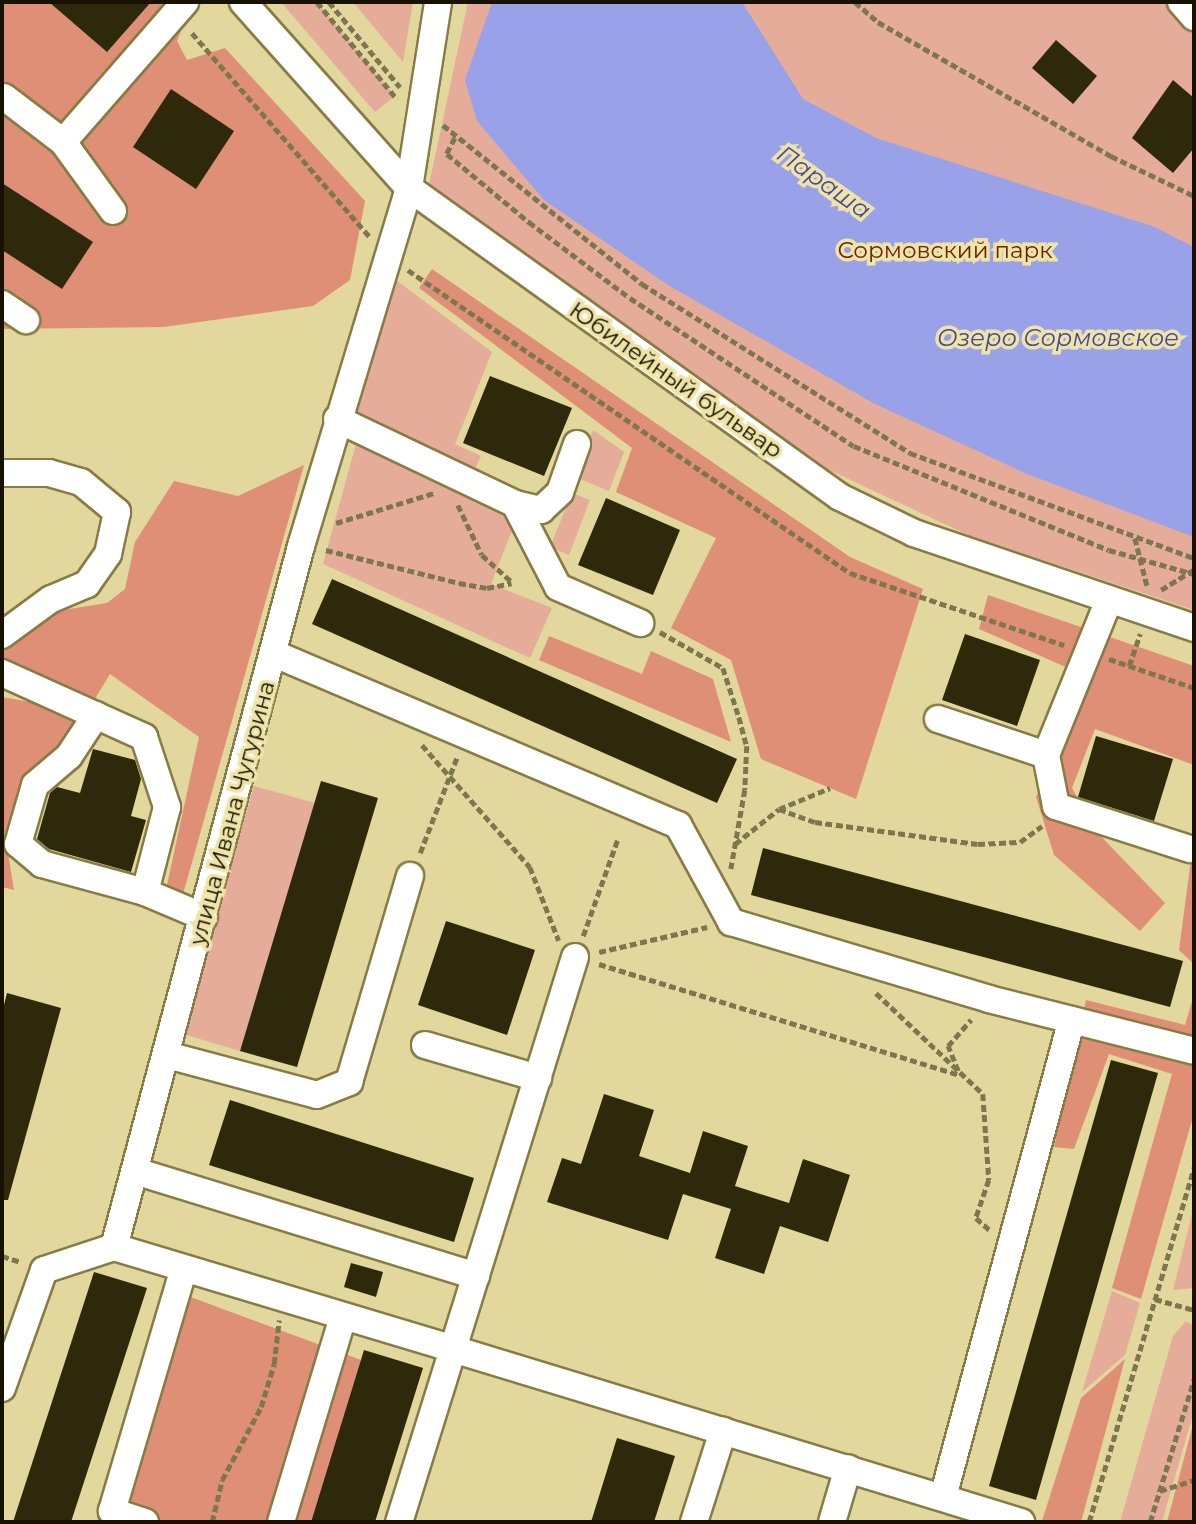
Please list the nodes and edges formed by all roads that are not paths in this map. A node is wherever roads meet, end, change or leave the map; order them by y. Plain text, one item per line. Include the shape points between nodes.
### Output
1 (243, 2) edge
2 (438, 2) edge
3 (1181, 2) edge
4 (179, 7) edge
5 (1194, 17) edge
6 (4, 97) dead end
7 (63, 142) junction
8 (409, 188) junction
9 (113, 211) dead end
10 (2, 304) edge
11 (26, 320) dead end
12 (337, 419) junction
13 (577, 444) dead end
14 (2, 473) edge
15 (515, 504) junction
16 (1109, 600) junction
17 (640, 623) road end
18 (1194, 628) edge
19 (2, 635) edge
20 (275, 654) junction
21 (2, 673) edge
22 (96, 715) junction
23 (938, 719) dead end
24 (1046, 755) junction
25 (1190, 849) dead end
26 (413, 870) road end
27 (145, 892) junction
28 (204, 917) junction
29 (575, 957) road end
30 (1072, 1020) junction
31 (425, 1045) dead end
32 (1194, 1051) edge
33 (167, 1055) junction
34 (538, 1078) junction
35 (135, 1171) junction
36 (114, 1247) junction
37 (184, 1268) junction
38 (476, 1276) junction
39 (343, 1316) junction
40 (453, 1349) junction
41 (2, 1388) edge
42 (723, 1431) junction
43 (848, 1468) junction
44 (943, 1497) junction
45 (970, 1514) edge
46 (145, 1522) edge
47 (281, 1522) edge
48 (399, 1522) edge
49 (694, 1522) edge
50 (832, 1522) edge
51 (1021, 1522) edge

1 - 8 street, Юбилейный бульвар
2 - 8 street, улица Ивана Чугурина
3 - 5 street
4 - 7 street
6 - 7 street
7 - 9 street
8 - 12 street, улица Ивана Чугурина
8 - 16 street, Юбилейный бульвар via 840,497 914,533
10 - 11 street
12 - 15 street
12 - 20 street, улица Ивана Чугурина
13 - 15 street via 560,492 541,510
14 - 19 street via 49,473 80,482 117,512 108,554 87,584 51,599
15 - 17 street via 558,587
16 - 18 street, Юбилейный бульвар
16 - 24 street
20 - 28 street, улица Ивана Чугурина
20 - 30 street via 678,825 731,922
21 - 22 street
22 - 27 street via 144,737 167,807
22 - 27 street via 69,756 35,785 18,844 42,864
23 - 24 street
24 - 25 street via 1056,806
26 - 33 street via 349,1082 317,1095
27 - 28 street via 168,906
28 - 33 street, улица Ивана Чугурина
29 - 34 street
30 - 32 street
30 - 44 street
31 - 34 street
33 - 35 street, улица Ивана Чугурина
34 - 38 street
35 - 36 street, улица Ивана Чугурина
35 - 38 street
36 - 37 street
36 - 41 street via 44,1270
37 - 39 street
37 - 46 street via 111,1511
38 - 40 street
39 - 40 street
39 - 47 street
40 - 42 street
40 - 48 street
42 - 43 street
42 - 49 street
43 - 44 street
43 - 50 street
44 - 45 street
45 - 51 street

